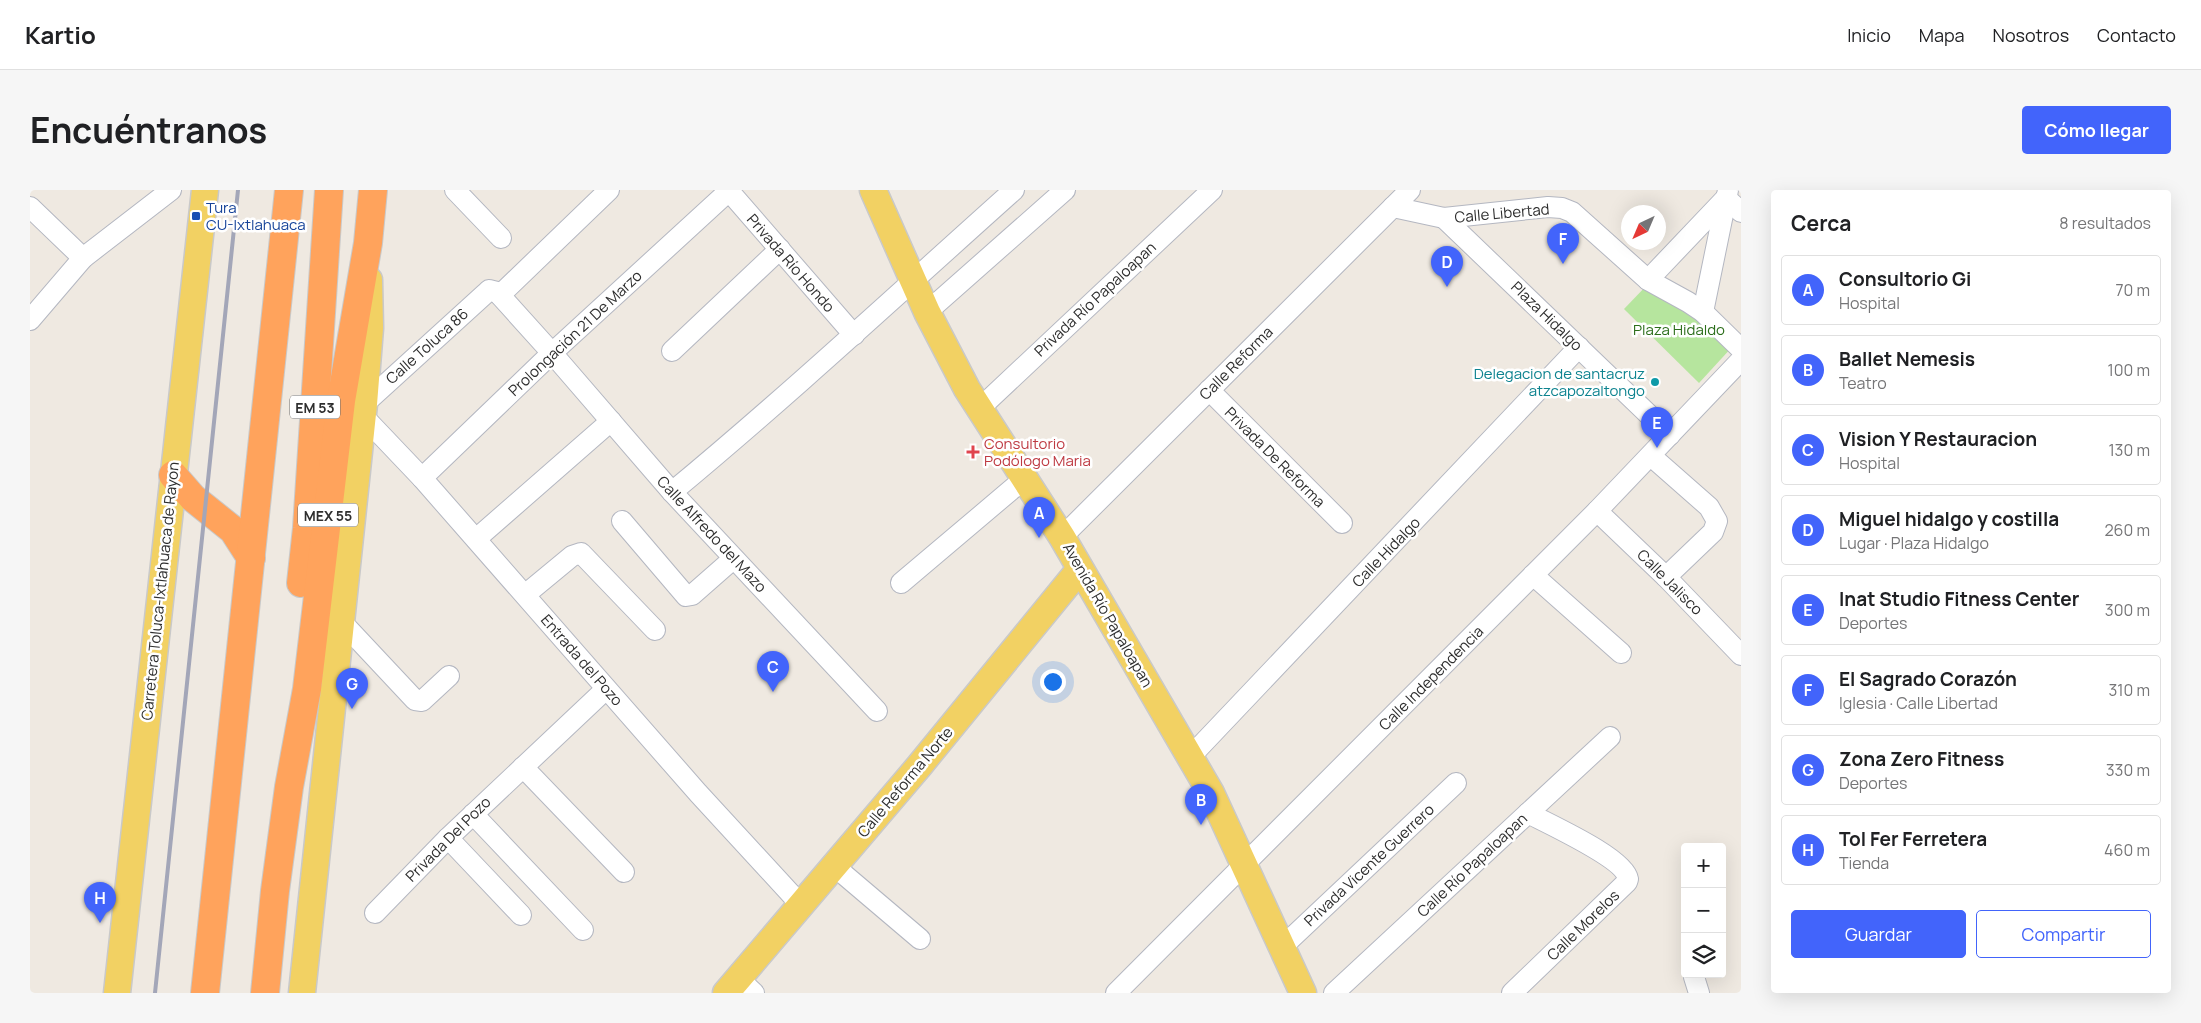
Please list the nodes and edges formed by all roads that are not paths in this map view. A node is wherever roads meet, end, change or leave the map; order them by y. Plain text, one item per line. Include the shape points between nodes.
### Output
1 (171, 190) edge
2 (204, 190) edge
3 (288, 190) edge
4 (329, 190) edge
5 (373, 190) edge
6 (455, 190) edge
7 (609, 190) edge
8 (729, 190) edge
9 (1014, 190) edge
10 (1065, 190) edge
11 (1212, 190) edge
12 (1410, 190) edge
13 (875, 191) edge
14 (1727, 194) edge
15 (30, 206) edge
16 (1393, 207) junction
17 (1741, 212) edge
18 (1444, 218) junction
19 (502, 238) dead end
20 (368, 243) junction
21 (780, 249) junction
22 (83, 258) junction
23 (913, 280) junction
24 (1648, 280) junction
25 (496, 293) junction
26 (928, 312) junction
27 (1703, 312) junction
28 (30, 320) edge
29 (854, 335) junction
30 (1579, 347) junction
31 (1741, 349) edge
32 (672, 350) dead end
33 (552, 353) junction
34 (1741, 360) edge
35 (1209, 390) junction
36 (979, 409) junction
37 (363, 410) junction
38 (610, 421) junction
39 (1670, 436) junction
40 (1651, 456) junction
41 (173, 475) junction
42 (422, 478) junction
43 (1024, 478) junction
44 (672, 492) junction
45 (1597, 511) junction
46 (622, 521) dead end
47 (1342, 524) dead end
48 (1062, 537) junction
49 (476, 539) junction
50 (251, 558) junction
51 (733, 559) junction
52 (1080, 569) junction
53 (1534, 576) junction
54 (1666, 577) junction
55 (901, 583) dead end
56 (526, 594) junction
57 (340, 620) junction
58 (655, 630) dead end
59 (1621, 653) dead end
60 (1741, 655) edge
61 (449, 676) dead end
62 (606, 689) junction
63 (877, 711) dead end
64 (1610, 737) dead end
65 (1191, 756) junction
66 (523, 767) junction
67 (1456, 783) dead end
68 (289, 787) junction
69 (1528, 813) junction
70 (473, 814) junction
71 (448, 838) junction
72 (1245, 864) junction
73 (834, 866) junction
74 (624, 872) dead end
75 (800, 905) junction
76 (375, 913) dead end
77 (521, 915) dead end
78 (583, 930) dead end
79 (920, 939) dead end
80 (1282, 946) junction
81 (740, 988) edge
82 (117, 993) edge
83 (205, 993) edge
84 (265, 993) edge
85 (302, 993) edge
86 (1116, 993) edge
87 (1303, 993) edge
88 (1334, 993) edge
89 (1512, 993) edge

1 - 22 street
2 - 41 main road, Carretera Toluca-Ixtlahuaca de Rayon
3 - 50 highway
4 - 68 highway, EM 53 via 307,528 293,670
5 - 20 highway, MEX 55
6 - 19 street
7 - 25 street, Calle Toluca 86
8 - 21 street, Privada Río Hondo
8 - 33 street, Prolongación 21 De Marzo
9 - 23 street
10 - 26 street
11 - 36 street, Privada Río Papaloapan
12 - 16 street, Calle Reforma
13 - 23 main road, Avenida Río Papaloapan
14 - 17 street
14 - 24 street
14 - 27 street
15 - 22 street
16 - 18 street, Calle Libertad
16 - 35 street, Calle Reforma
18 - 24 street, Calle Libertad via 1562,208 1582,219
18 - 30 street, Plaza Hidalgo
20 - 37 main road via 370,328
20 - 68 highway, MEX 55 via 341,402 307,689
21 - 29 street, Privada Río Hondo
21 - 32 street
22 - 28 street
23 - 26 main road, Avenida Río Papaloapan
23 - 29 street
24 - 27 street, Calle Libertad
25 - 33 street, Calle Alfredo del Mazo
25 - 37 street, Calle Toluca 86 via 486,293
26 - 36 main road, Avenida Río Papaloapan
27 - 31 street, Calle Libertad
29 - 44 street
30 - 39 street, Plaza Hidalgo
30 - 65 street, Calle Hidalgo
33 - 38 street, Calle Alfredo del Mazo
33 - 42 street, Prolongación 21 De Marzo
34 - 39 street, Calle Independencia
35 - 47 street, Privada De Reforma
35 - 48 street, Calle Reforma
36 - 43 main road, Avenida Río Papaloapan
37 - 42 street, Entrada del Pozo
37 - 57 main road
38 - 44 street, Calle Alfredo del Mazo
38 - 49 street
39 - 40 street, Calle Independencia
40 - 45 street, Calle Independencia
40 - 54 street via 1709,507 1717,521 1713,532
41 - 50 highway via 193,498 233,530
41 - 82 main road, Carretera Toluca-Ixtlahuaca de Rayon
42 - 49 street, Entrada del Pozo
43 - 48 main road, Avenida Río Papaloapan
43 - 55 street
44 - 51 street, Calle Alfredo del Mazo
45 - 53 street, Calle Independencia
45 - 54 street, Calle Jalisco
46 - 51 street via 686,596 692,595
48 - 52 main road, Avenida Río Papaloapan
49 - 56 street, Entrada del Pozo
50 - 83 highway
51 - 63 street, Calle Alfredo del Mazo
52 - 65 main road, Avenida Río Papaloapan
52 - 73 main road, Calle Reforma Norte
53 - 59 street
53 - 72 street, Calle Independencia
54 - 60 street, Calle Jalisco
56 - 58 street via 572,556 581,553
56 - 62 street, Entrada del Pozo
57 - 61 street via 415,700 422,701
57 - 85 main road
62 - 66 street, Privada Del Pozo
62 - 75 street, Entrada del Pozo
64 - 69 street, Calle Río Papaloapan
65 - 72 main road, Avenida Río Papaloapan
66 - 70 street, Privada Del Pozo
66 - 74 street
67 - 80 street, Privada Vicente Guerrero
68 - 84 highway, MEX 55
69 - 88 street, Calle Río Papaloapan
69 - 89 street, Calle Morelos via 1618,863 1628,879
70 - 71 street, Privada Del Pozo
70 - 78 street
71 - 76 street, Privada Del Pozo
71 - 77 street
72 - 80 main road, Avenida Río Papaloapan
72 - 86 street, Calle Independencia
73 - 75 main road, Calle Reforma Norte
73 - 79 street
75 - 81 main road, Calle Reforma Norte
80 - 87 main road, Avenida Río Papaloapan

